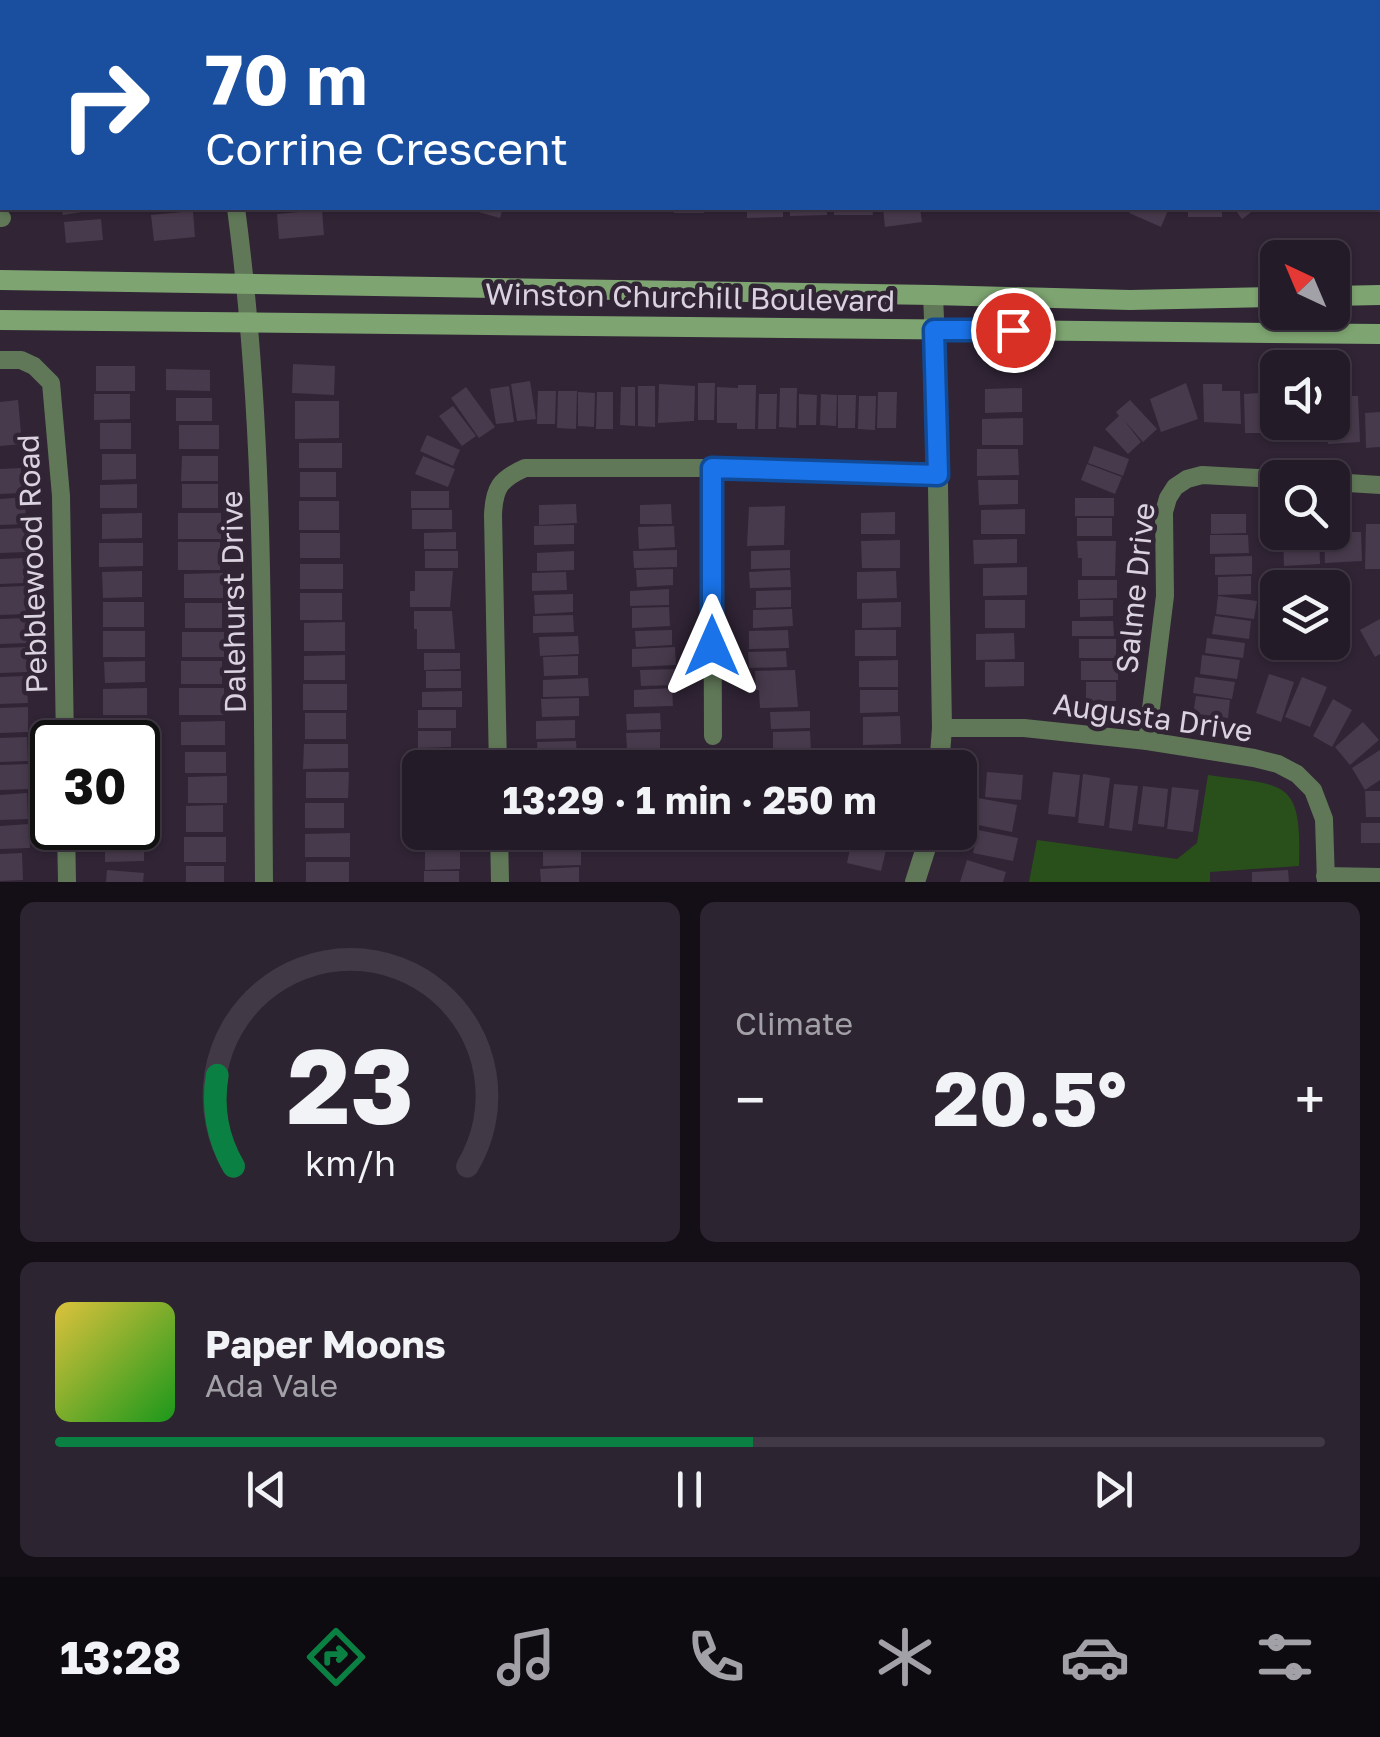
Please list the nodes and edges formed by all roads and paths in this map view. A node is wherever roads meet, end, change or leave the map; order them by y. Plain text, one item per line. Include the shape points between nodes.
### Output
1 (236, 210) edge
2 (0, 280) edge
3 (245, 285) junction
4 (932, 294) junction
5 (1380, 294) edge
6 (1350, 295) edge
7 (1260, 297) edge
8 (0, 320) edge
9 (250, 322) junction
10 (934, 330) junction
11 (1380, 334) edge
12 (0, 360) edge
13 (712, 468) junction
14 (938, 475) junction
15 (1260, 478) edge
16 (1350, 483) edge
17 (1380, 485) edge
18 (65, 720) edge
19 (942, 728) junction
20 (713, 736) dead end
21 (1147, 740) junction
22 (498, 750) edge
23 (940, 750) edge
24 (66, 850) edge
25 (499, 850) edge
26 (925, 850) edge
27 (1380, 877) edge
28 (1326, 879) edge
29 (67, 882) edge
30 (264, 882) edge
31 (500, 882) edge
32 (915, 882) edge

1 - 3 street, Dalehurst Drive
2 - 3 main road, Winston Churchill Boulevard
3 - 4 main road, Winston Churchill Boulevard
3 - 9 street, Dalehurst Drive
4 - 7 main road, Winston Churchill Boulevard
4 - 10 street
5 - 6 main road
8 - 9 main road, Winston Churchill Boulevard
9 - 10 main road, Winston Churchill Boulevard
9 - 30 street, Dalehurst Drive via 261,526
10 - 11 main road, Winston Churchill Boulevard
10 - 14 street
12 - 18 street, Pebblewood Road via 21,360 51,383 62,496
13 - 14 street
13 - 20 street
13 - 22 street via 525,468 506,476 493,505
14 - 19 street
15 - 21 street, Salme Drive via 1202,475 1175,487 1168,498 1165,596
16 - 17 street
19 - 21 street, Augusta Drive
19 - 23 street
21 - 28 street, Augusta Drive via 1254,758 1296,774 1324,818
24 - 29 street
25 - 31 street
26 - 32 street
27 - 28 street

